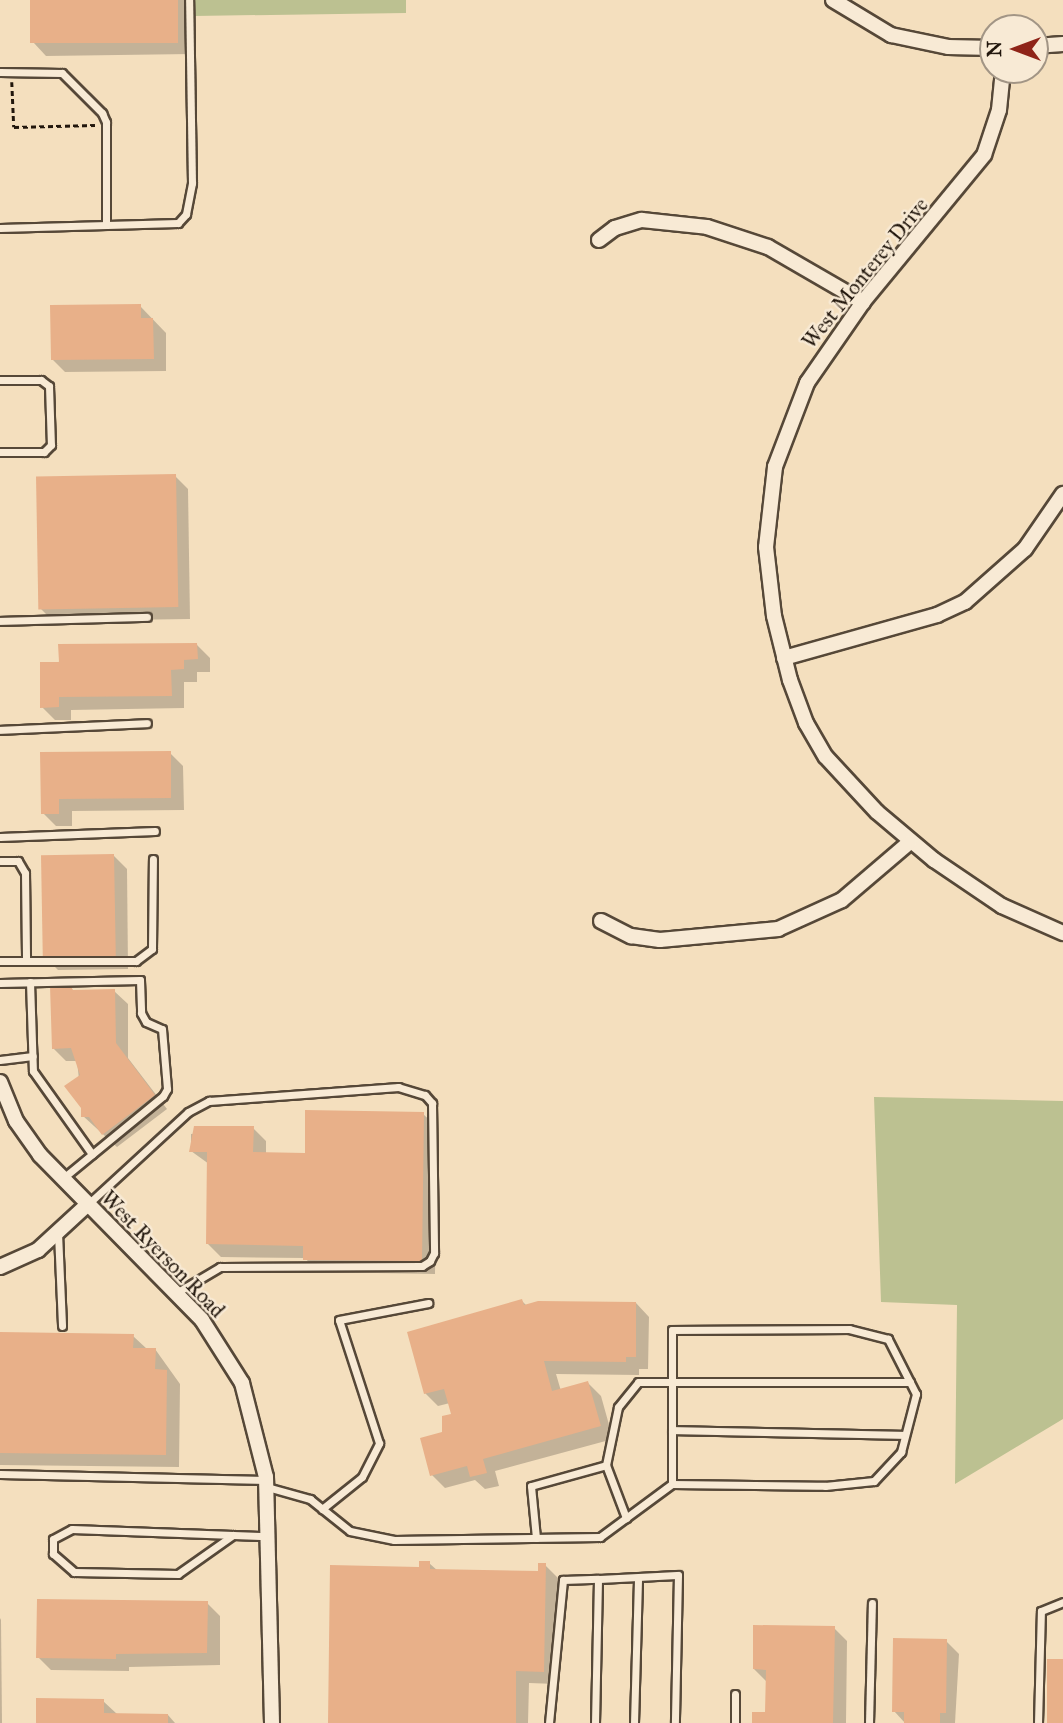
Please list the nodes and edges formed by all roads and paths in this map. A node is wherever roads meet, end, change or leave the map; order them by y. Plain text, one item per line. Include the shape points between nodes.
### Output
1 (189, 0) edge
2 (833, 0) edge
3 (979, 48) edge
4 (0, 72) edge
5 (12, 72) junction
6 (1002, 84) edge
7 (106, 125) junction
8 (106, 225) junction
9 (0, 228) edge
10 (599, 240) dead end
11 (863, 302) junction
12 (0, 380) edge
13 (0, 452) edge
14 (1063, 494) edge
15 (147, 617) dead end
16 (0, 621) edge
17 (784, 658) junction
18 (147, 723) dead end
19 (0, 730) edge
20 (155, 831) dead end
21 (0, 837) edge
22 (910, 842) junction
23 (153, 859) dead end
24 (0, 861) edge
25 (601, 920) dead end
26 (1063, 933) edge
27 (0, 961) edge
28 (26, 961) junction
29 (30, 982) junction
30 (0, 983) edge
31 (33, 1056) junction
32 (0, 1060) edge
33 (0, 1082) edge
34 (92, 1154) junction
35 (62, 1179) junction
36 (87, 1205) junction
37 (58, 1233) junction
38 (0, 1267) edge
39 (175, 1294) junction
40 (428, 1303) dead end
41 (62, 1326) dead end
42 (672, 1380) junction
43 (910, 1382) junction
44 (672, 1430) junction
45 (905, 1435) junction
46 (606, 1465) junction
47 (0, 1474) edge
48 (266, 1484) junction
49 (672, 1484) junction
50 (322, 1509) junction
51 (625, 1518) junction
52 (233, 1535) junction
53 (268, 1536) junction
54 (536, 1538) junction
55 (638, 1578) junction
56 (598, 1579) junction
57 (1063, 1602) edge
58 (872, 1603) dead end
59 (735, 1694) dead end
60 (272, 1723) edge
61 (549, 1723) edge
62 (595, 1723) edge
63 (634, 1723) edge
64 (676, 1723) edge
65 (735, 1723) edge
66 (869, 1723) edge
67 (1038, 1723) edge

1 - 8 lane via 192,183 186,214 178,223
2 - 3 street via 891,35 948,47
4 - 5 lane
5 - 7 lane via 62,73 102,113
5 - 7 path via 13,127
6 - 11 street, West Monterey Drive via 985,155
7 - 8 lane
8 - 9 lane
10 - 11 street via 615,228 642,220 707,227 768,247
11 - 17 street, West Monterey Drive via 807,383 775,467 766,547
12 - 13 lane via 41,380 49,386 51,445 44,452
14 - 17 street via 1025,549 965,602 937,615
15 - 16 lane
17 - 22 street, West Monterey Drive via 806,723 826,757
18 - 19 lane
20 - 21 lane
22 - 25 street via 842,900 778,929 660,940 631,936
22 - 26 street, West Monterey Drive via 1002,906
23 - 28 lane via 152,950 136,961
24 - 28 lane via 18,862 25,873
27 - 28 lane
29 - 30 lane
29 - 31 lane
29 - 34 lane via 140,980 141,1013 146,1022 162,1029 167,1089
31 - 32 lane
31 - 34 lane via 33,1071
33 - 35 street, West Ryerson Road via 21,1129
34 - 35 lane
35 - 36 street, West Ryerson Road
36 - 37 street
36 - 39 street, West Ryerson Road
36 - 39 lane via 187,1112 209,1101 398,1087 425,1095 432,1103 430,1261 422,1266 220,1268
37 - 38 street via 38,1250
37 - 41 lane
39 - 48 street, West Ryerson Road via 202,1320 239,1376 252,1407
40 - 50 lane via 339,1320 379,1443 362,1476
42 - 43 lane
42 - 43 lane via 672,1330 849,1329 888,1339
42 - 44 lane
42 - 46 lane via 638,1382 618,1407
43 - 45 lane via 916,1395
44 - 45 lane
44 - 49 lane
45 - 49 lane via 901,1452 874,1481 825,1486
46 - 51 lane
46 - 54 lane via 531,1486
47 - 48 lane
48 - 50 lane via 310,1499
48 - 53 street, West Ryerson Road
49 - 51 lane
50 - 54 lane via 350,1531 394,1540
51 - 54 lane via 600,1537
52 - 52 lane via 72,1529 53,1539 53,1554 74,1572 178,1574
52 - 53 lane
53 - 60 street, West Ryerson Road
55 - 56 lane
55 - 63 lane
55 - 64 lane via 678,1575
56 - 61 lane via 563,1580
56 - 62 lane
57 - 67 lane via 1041,1611
58 - 66 lane
59 - 65 lane

